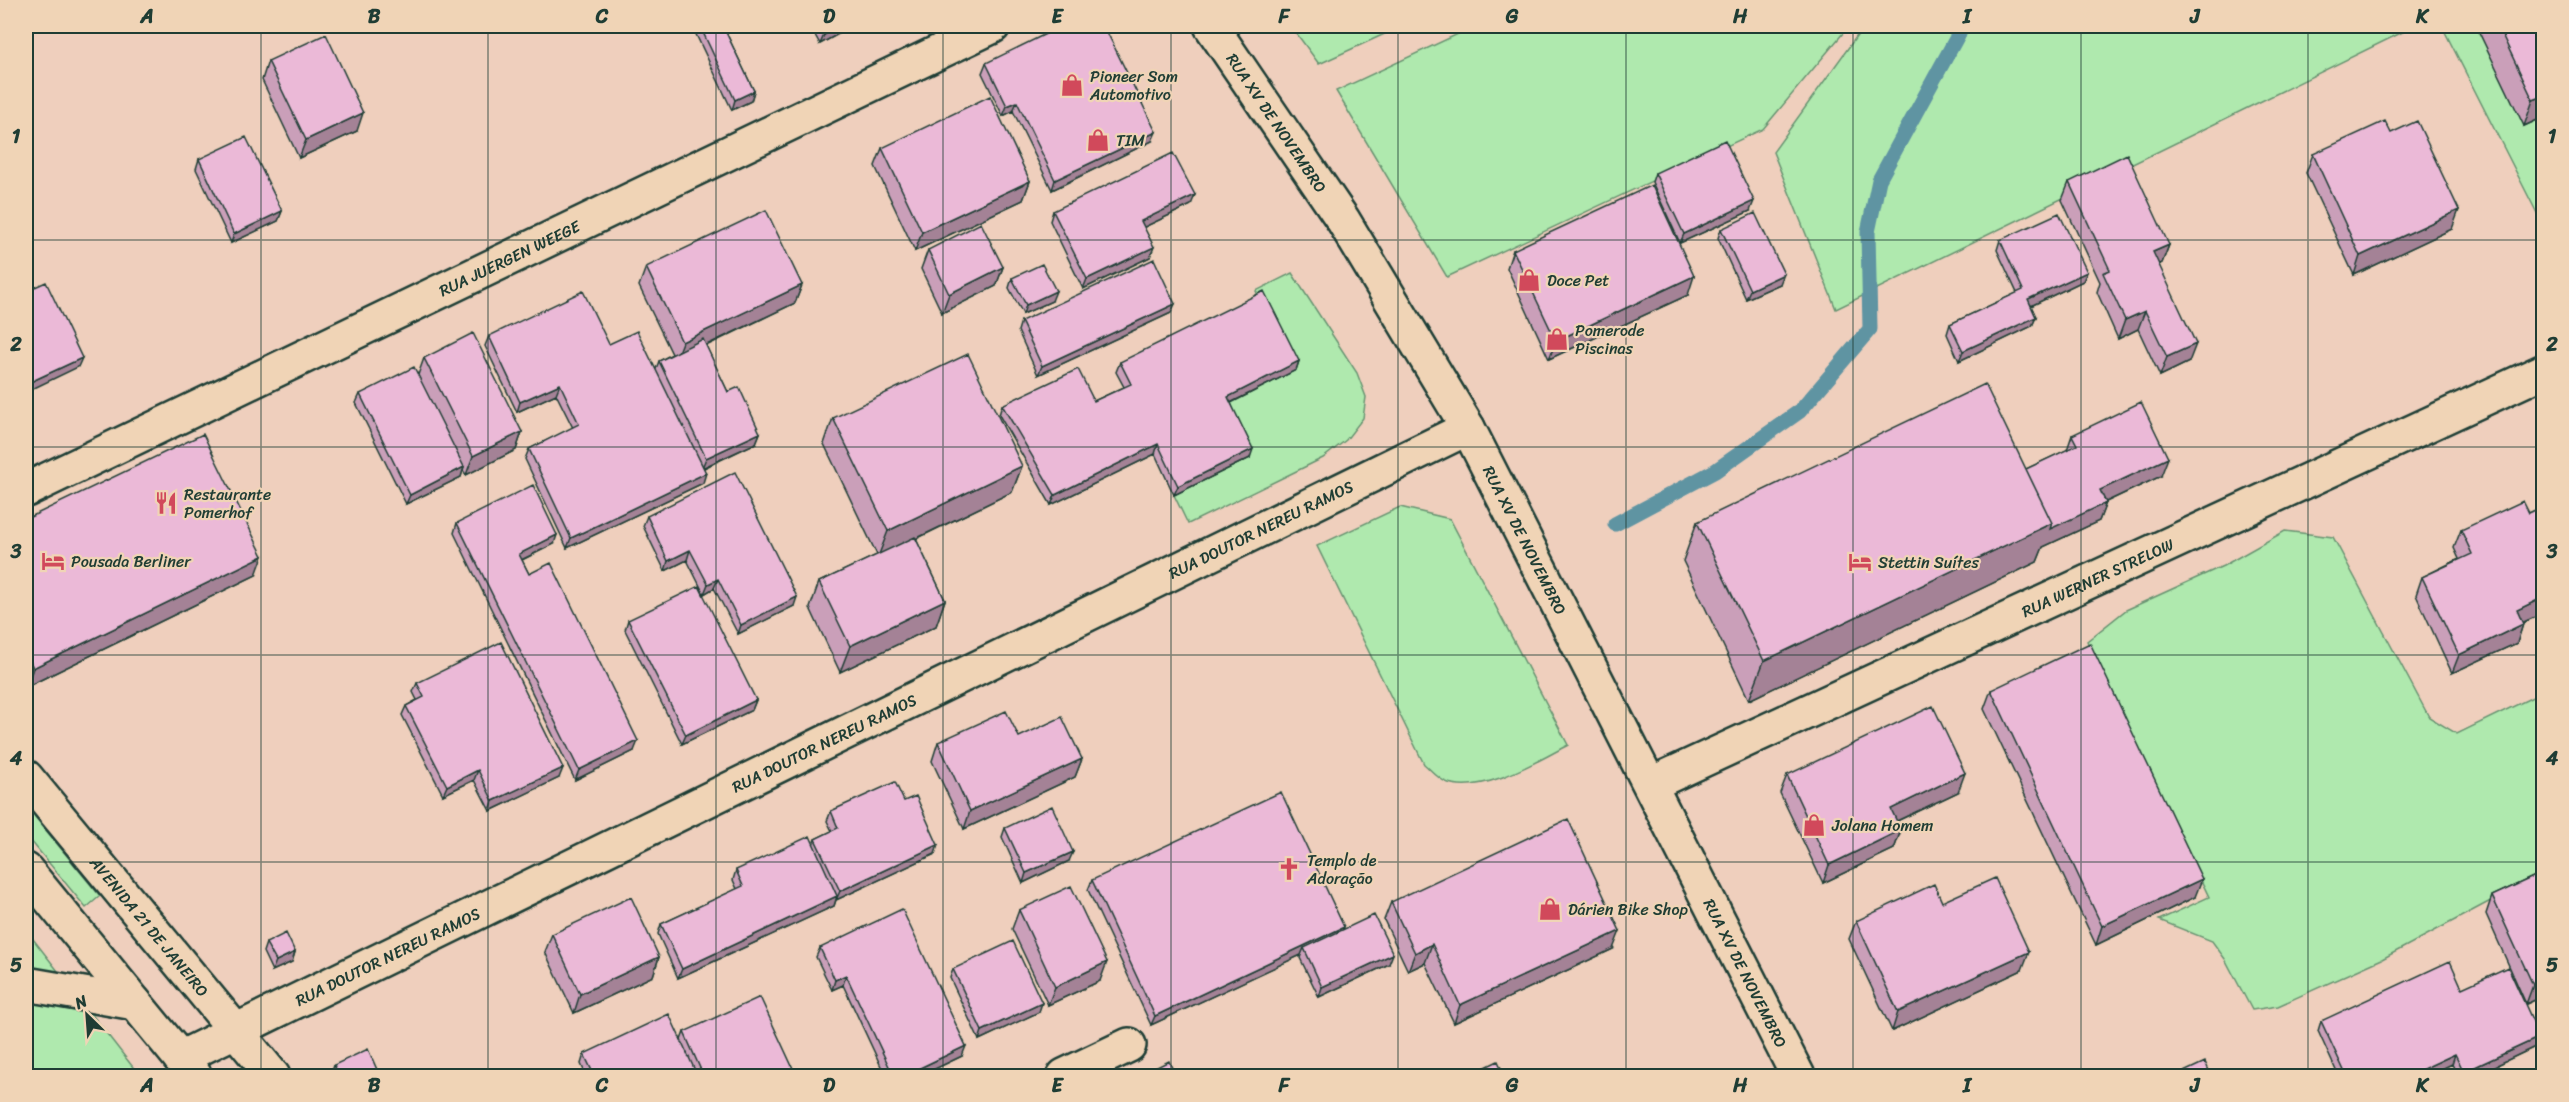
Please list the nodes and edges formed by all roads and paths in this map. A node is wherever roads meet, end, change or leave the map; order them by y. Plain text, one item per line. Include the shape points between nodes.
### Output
1 (993, 26) edge
2 (1211, 26) edge
3 (2544, 371) edge
4 (1468, 428) junction
5 (26, 490) edge
6 (26, 777) edge
7 (1650, 784) junction
8 (26, 870) edge
9 (26, 984) edge
10 (135, 1003) junction
11 (235, 1031) junction
12 (1129, 1046) dead end
13 (188, 1067) edge
14 (273, 1077) edge
15 (1064, 1077) edge
16 (1798, 1077) edge

1 - 5 street, RUA JUERGEN WEEGE
2 - 4 street, RUA XV DE NOVEMBRO via 1343,220
3 - 7 street, RUA WERNER STRELOW
4 - 7 street, RUA XV DE NOVEMBRO
4 - 11 street, RUA DOUTOR NEREU RAMOS
6 - 11 street, AVENIDA 21 DE JANEIRO
7 - 16 street, RUA XV DE NOVEMBRO
8 - 10 street
9 - 10 street
10 - 13 street
11 - 13 street, RUA DOUTOR NEREU RAMOS
11 - 14 street, AVENIDA 21 DE JANEIRO
12 - 15 street

